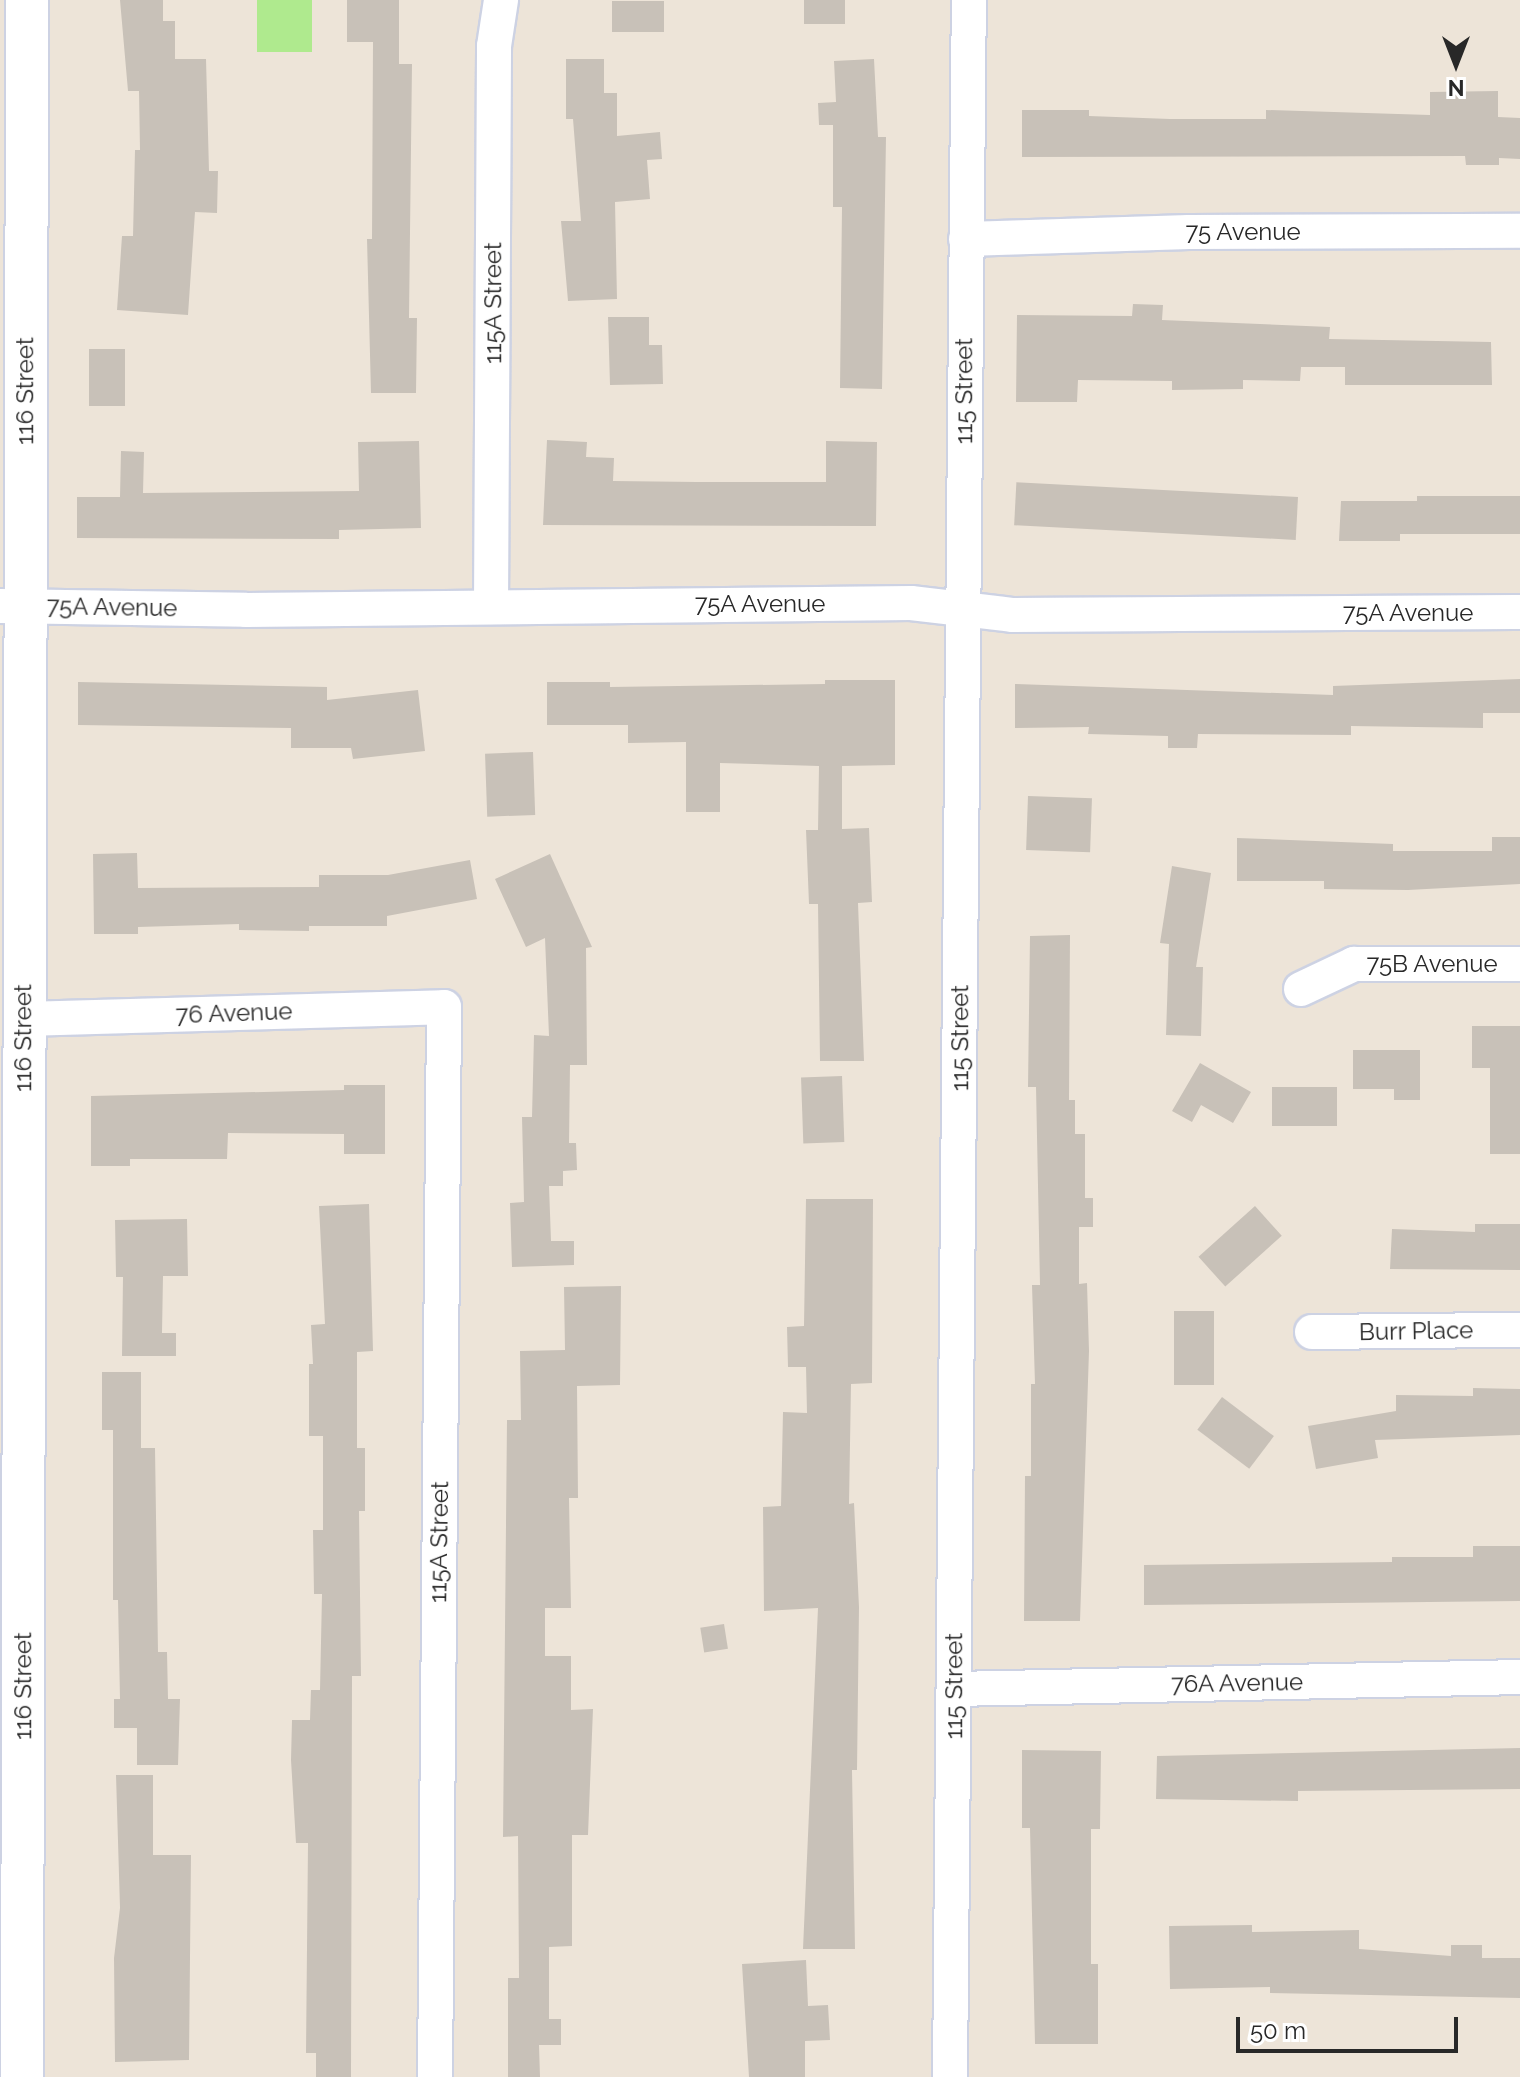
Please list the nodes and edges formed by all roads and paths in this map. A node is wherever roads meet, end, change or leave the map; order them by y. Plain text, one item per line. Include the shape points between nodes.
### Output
1 (27, 0) edge
2 (501, 0) edge
3 (969, 0) edge
4 (1520, 231) edge
5 (966, 239) junction
6 (12, 606) edge
7 (491, 607) junction
8 (962, 610) junction
9 (1520, 612) edge
10 (1520, 964) edge
11 (1301, 989) dead end
12 (444, 1007) joint
13 (23, 1019) junction
14 (1520, 1330) edge
15 (1312, 1332) dead end
16 (11, 1522) edge
17 (1520, 1677) edge
18 (954, 1689) junction
19 (22, 2077) edge
20 (435, 2077) edge
21 (950, 2077) edge

1 - 6 street, 116 Street
2 - 7 street, 115A Street via 494,46
3 - 5 street, 115 Street
4 - 5 street, 75 Avenue
5 - 8 street, 115 Street
6 - 7 street, 75A Avenue
6 - 13 street, 116 Street
7 - 8 street, 75A Avenue via 911,603
8 - 9 street, 75A Avenue via 1013,615
8 - 18 street, 115 Street
10 - 11 street, 75B Avenue via 1354,964
12 - 13 street, 76 Avenue
12 - 20 street, 115A Street
13 - 16 street, 116 Street
14 - 15 street, Burr Place
16 - 19 street, 116 Street
17 - 18 street, 76A Avenue
18 - 21 street, 115 Street

